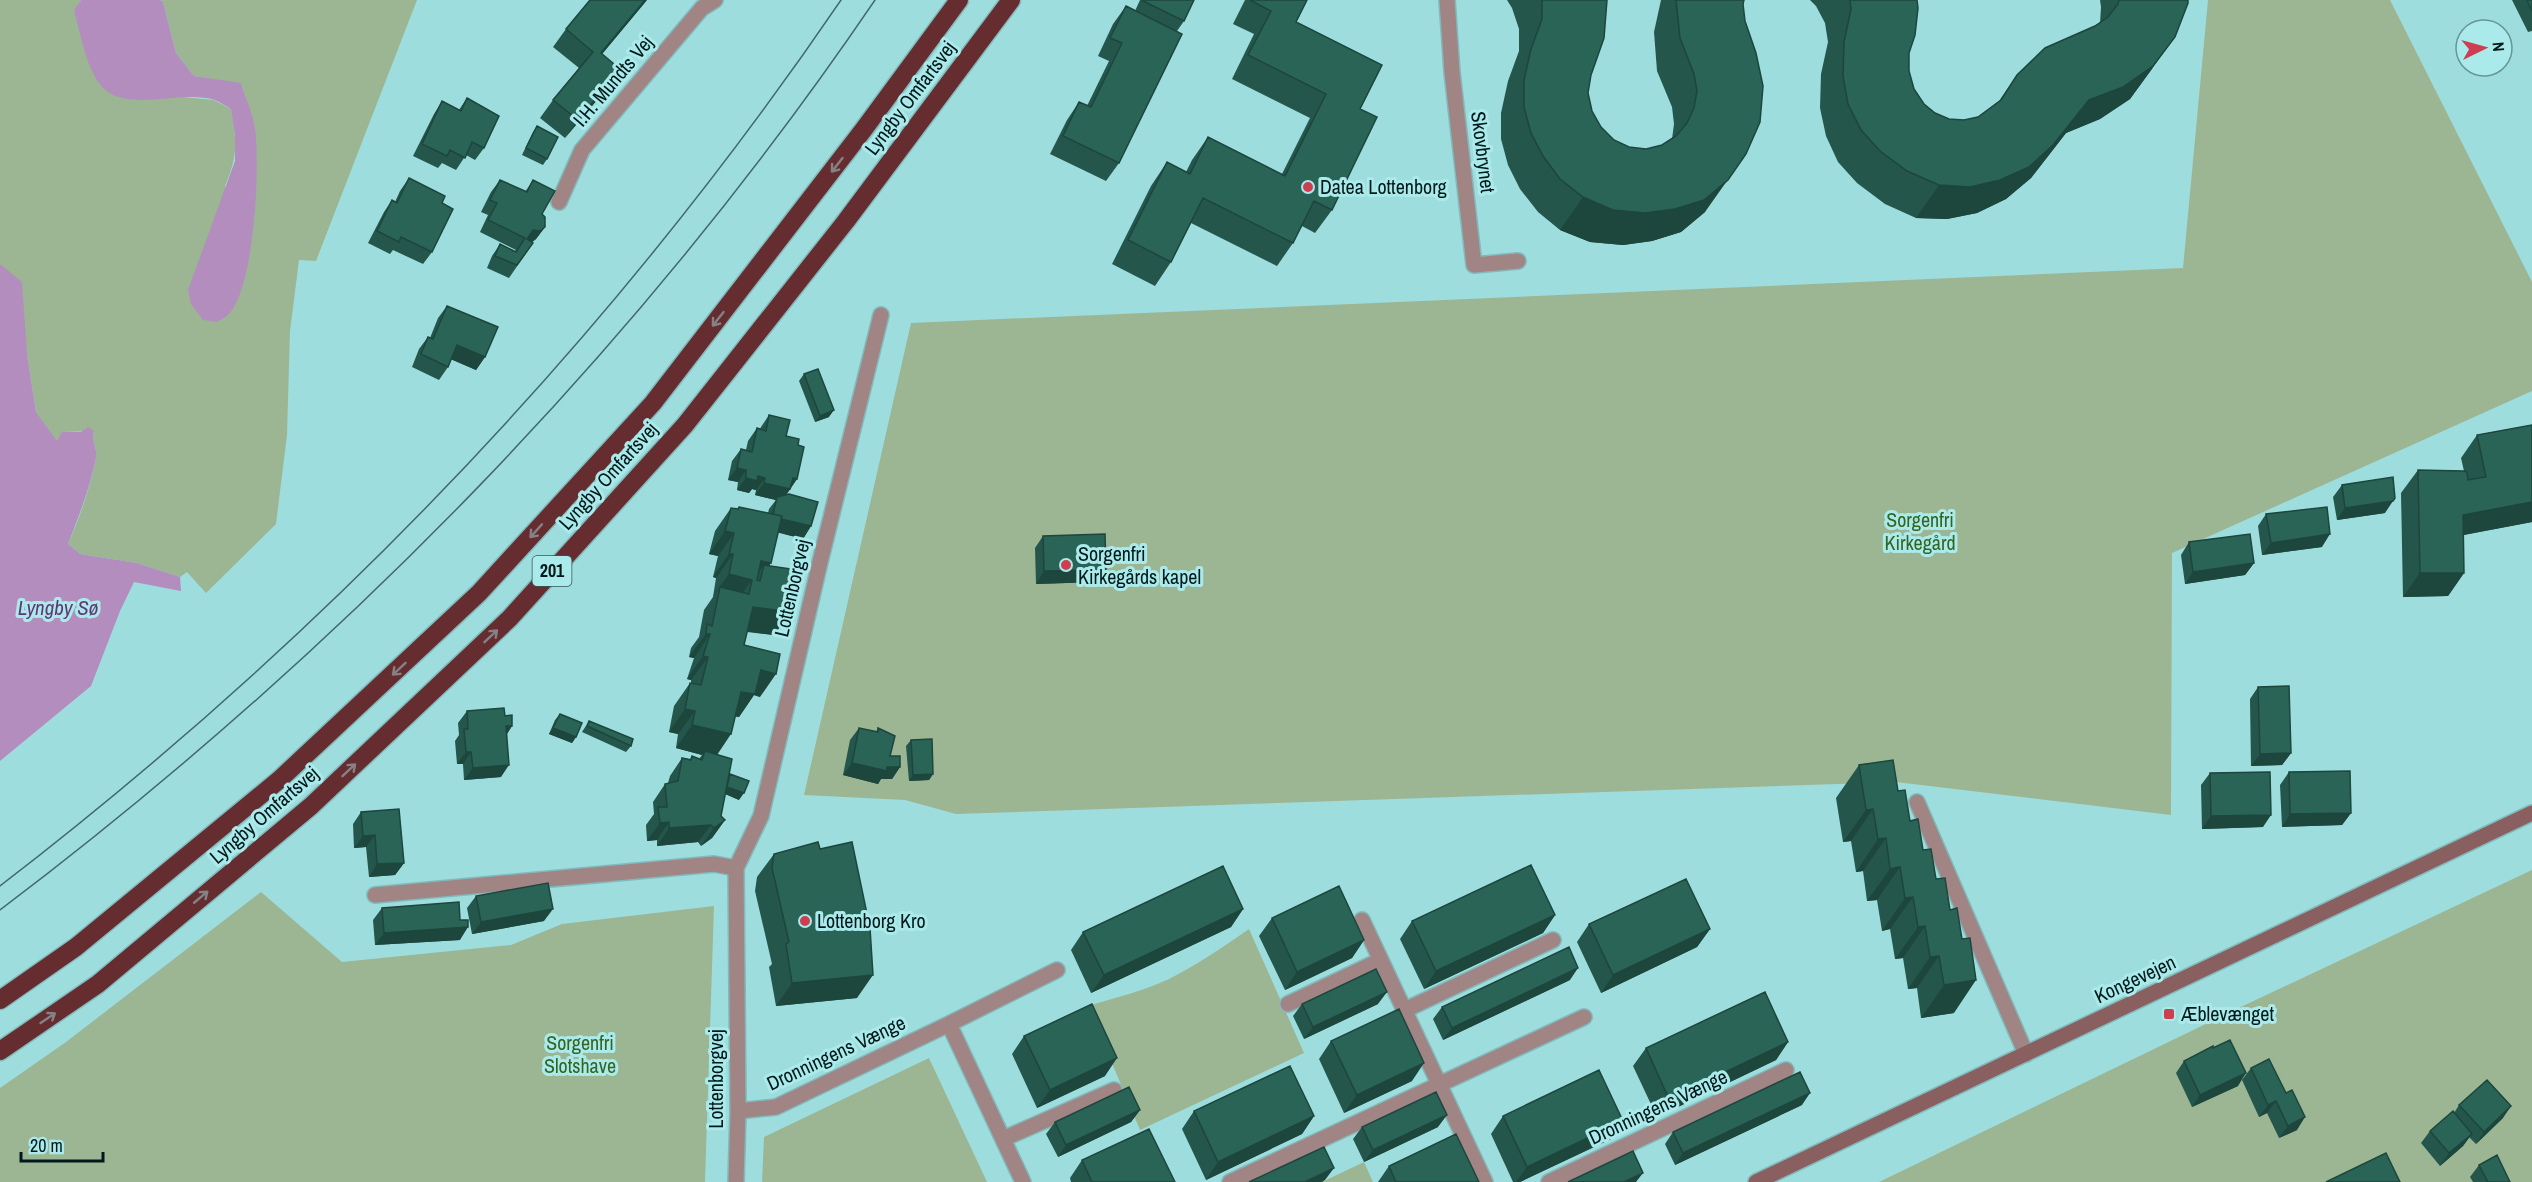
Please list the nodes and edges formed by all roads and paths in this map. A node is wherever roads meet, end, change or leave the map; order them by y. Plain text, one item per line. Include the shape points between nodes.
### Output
1 (715, 0) edge
2 (959, 0) edge
3 (1011, 0) edge
4 (1447, 0) edge
5 (559, 202) dead end
6 (1518, 261) dead end
7 (881, 315) dead end
8 (1917, 802) dead end
9 (2532, 813) edge
10 (736, 868) junction
11 (375, 895) dead end
12 (1362, 920) dead end
13 (1552, 940) dead end
14 (1381, 960) junction
15 (1057, 970) dead end
16 (0, 1000) edge
17 (1288, 1004) dead end
18 (1405, 1010) junction
19 (1584, 1017) dead end
20 (949, 1024) junction
21 (0, 1051) edge
22 (2025, 1054) junction
23 (1786, 1070) dead end
24 (1439, 1084) junction
25 (1114, 1090) dead end
26 (738, 1111) junction
27 (1003, 1139) junction
28 (736, 1182) edge
29 (1023, 1182) edge
30 (1230, 1182) edge
31 (1485, 1182) edge
32 (1549, 1182) edge
33 (1756, 1182) edge

1 - 5 street, I.H. Mundts Vej via 702,8 582,150
2 -> 16 highway, Lyngby Omfartsvej / 201 via 653,403 479,593 279,780 76,947
21 -> 3 highway, Lyngby Omfartsvej / 201 via 98,984 311,806 510,618 685,425 846,221
4 - 6 street, Skovbrynet via 1474,265
7 - 10 street, Lottenborgvej via 761,816
8 - 22 street
9 - 22 street, Kongevejen
10 - 11 street via 714,864
10 - 26 street, Lottenborgvej
12 - 14 street
13 - 18 street
14 - 17 street
14 - 18 street
15 - 20 street, Dronningens Vænge
18 - 24 street
19 - 24 street
20 - 26 street, Dronningens Vænge via 776,1107
20 - 27 street
22 - 33 street, Kongevejen
23 - 32 street, Dronningens Vænge
24 - 30 street
24 - 31 street
25 - 27 street
26 - 28 street, Lottenborgvej
27 - 29 street

